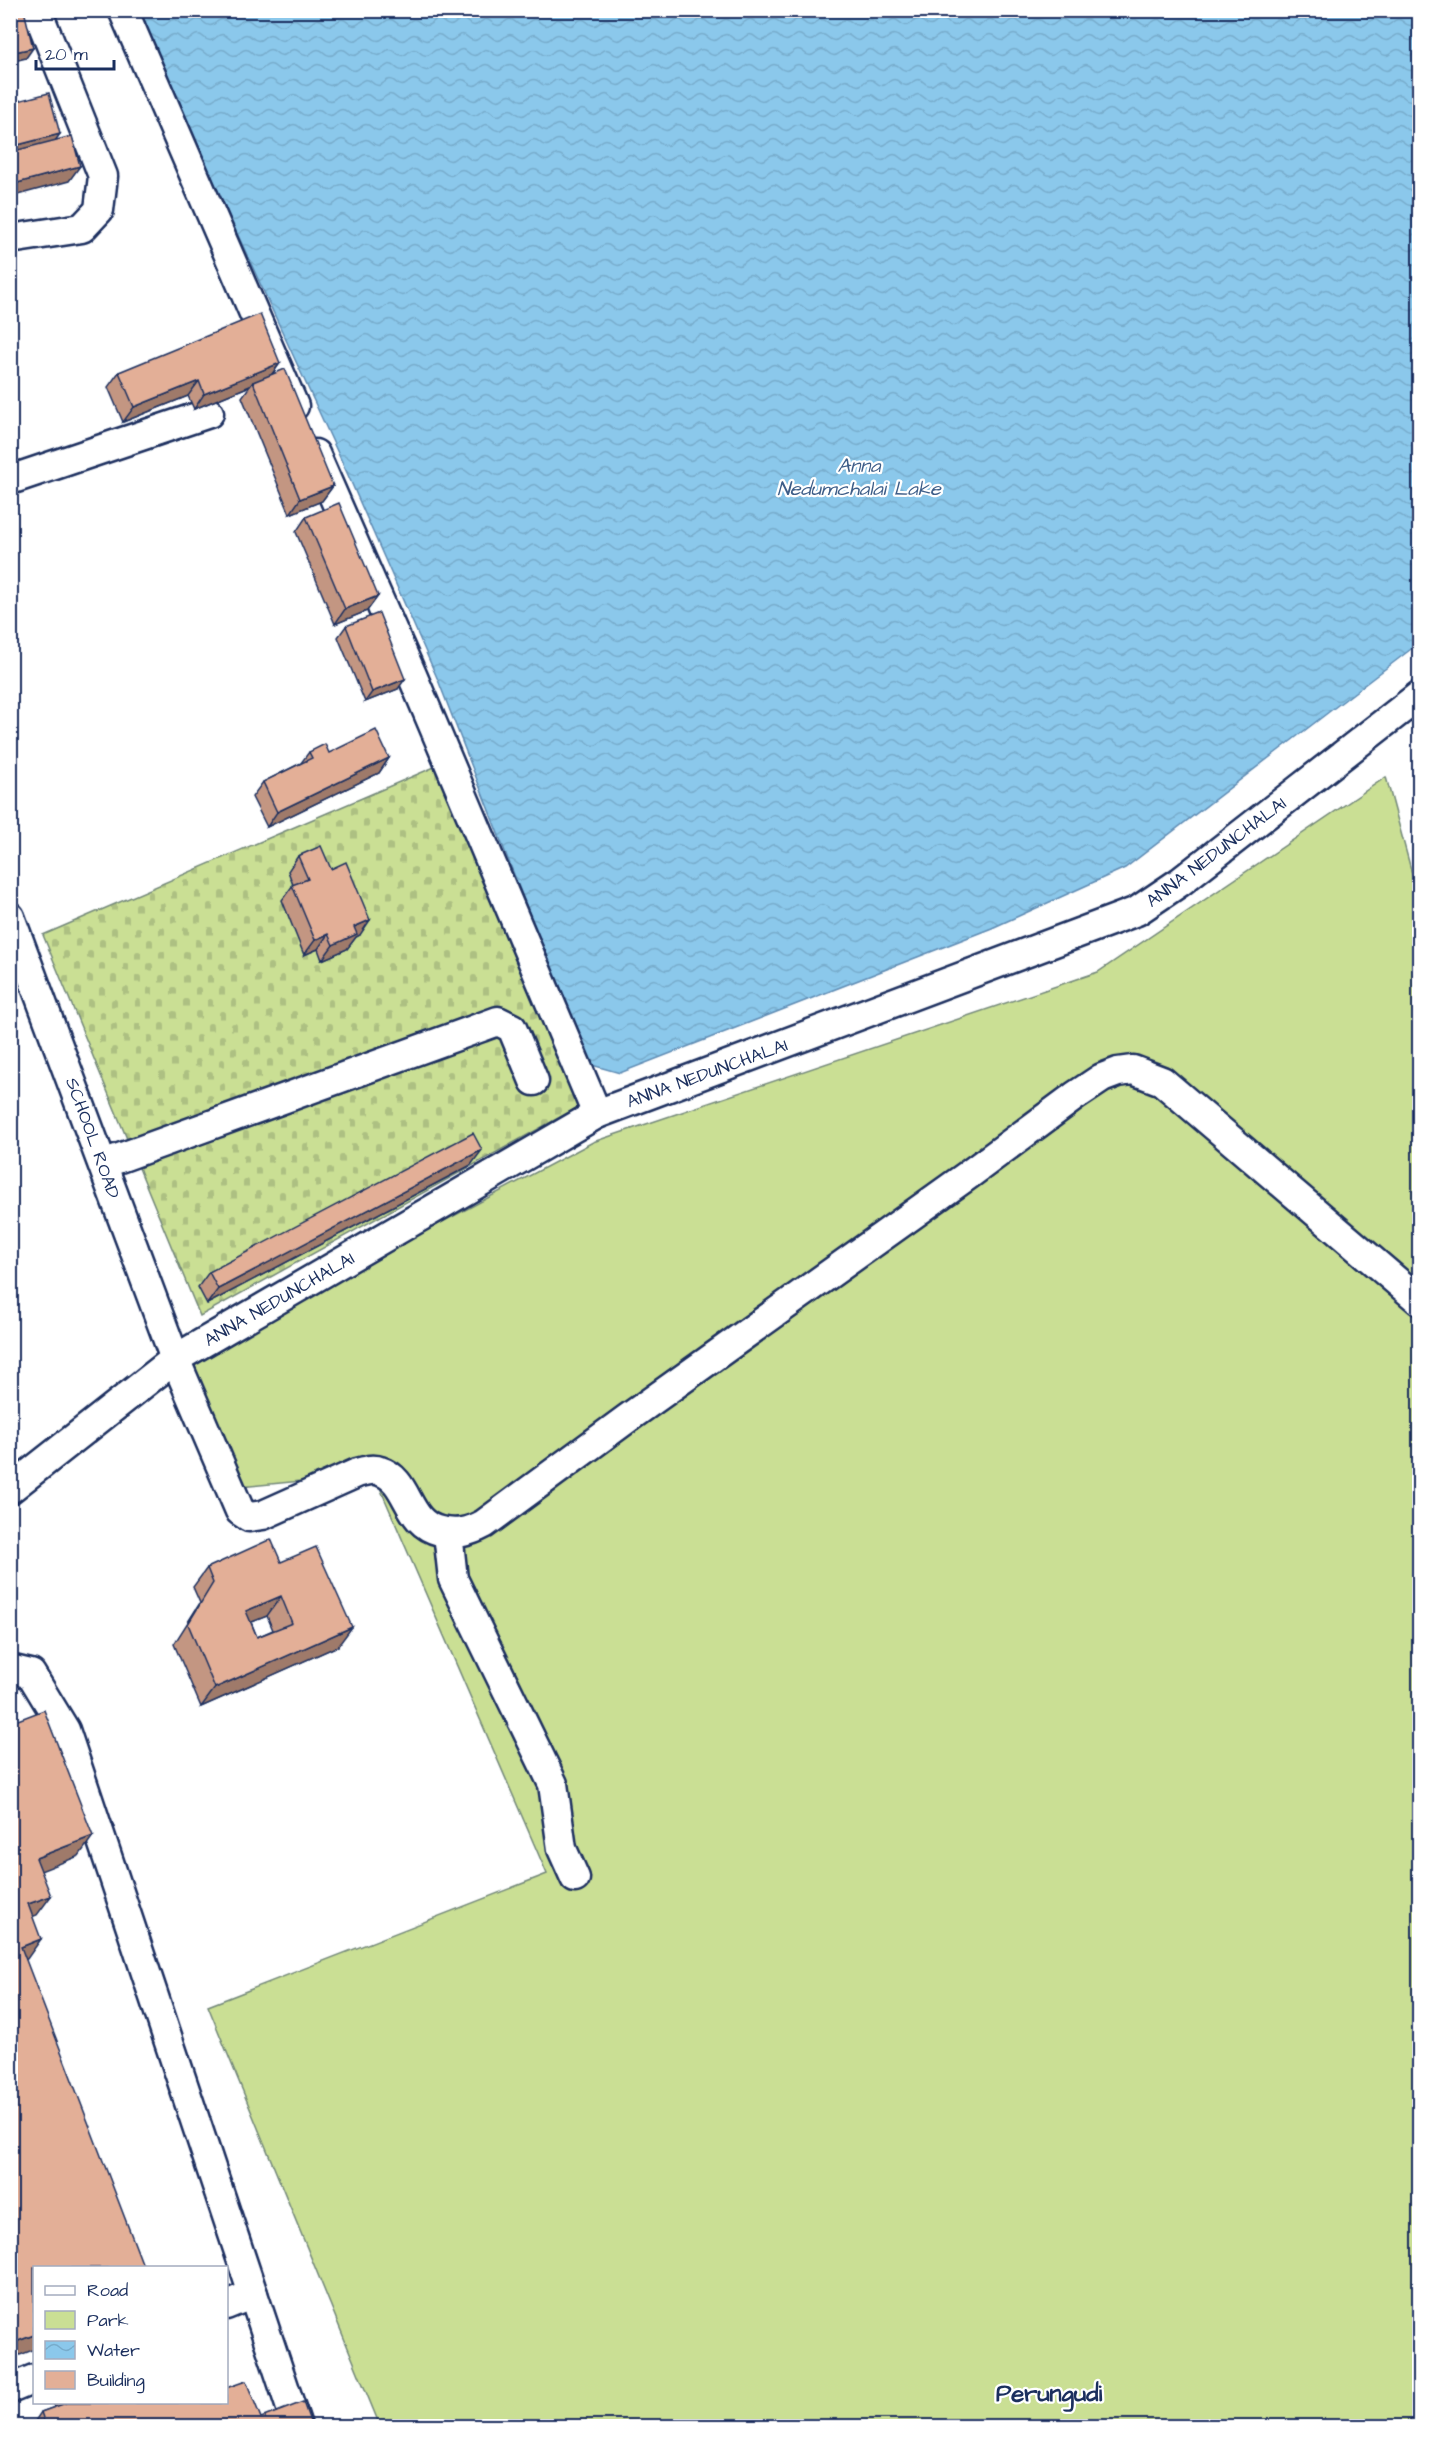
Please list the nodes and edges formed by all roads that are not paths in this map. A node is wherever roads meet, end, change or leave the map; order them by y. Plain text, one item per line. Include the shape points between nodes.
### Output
1 (37, 10) edge
2 (123, 10) edge
3 (10, 239) edge
4 (209, 413) edge
5 (10, 480) edge
6 (1419, 695) edge
7 (10, 917) edge
8 (534, 1081) dead end
9 (597, 1114) junction
10 (103, 1164) junction
11 (1419, 1301) edge
12 (175, 1359) junction
13 (10, 1489) edge
14 (448, 1533) junction
15 (10, 1669) edge
16 (575, 1878) dead end
17 (254, 2294) junction
18 (228, 2304) edge
19 (33, 2379) edge
20 (10, 2389) edge
21 (297, 2427) edge

1 - 3 street via 103,176 99,210 82,228
2 - 9 street
4 - 5 street
6 - 9 street, ANNA NEDUNCHALAI via 1180,882 1120,920
7 - 10 street, SCHOOL ROAD
8 - 10 street via 512,1028 498,1021
9 - 12 street, ANNA NEDUNCHALAI
10 - 12 street, SCHOOL ROAD
11 - 14 street via 1175,1091 1148,1075 1133,1070 1118,1072 1075,1096 484,1524 468,1532
12 - 13 street, ANNA NEDUNCHALAI
12 - 14 street, SCHOOL ROAD via 240,1511 249,1517 263,1515 357,1473 380,1470 396,1481 423,1525
14 - 16 street via 453,1579 553,1784 562,1849
15 - 17 street via 31,1674 65,1730
17 - 18 street
17 - 21 street
19 - 20 street

